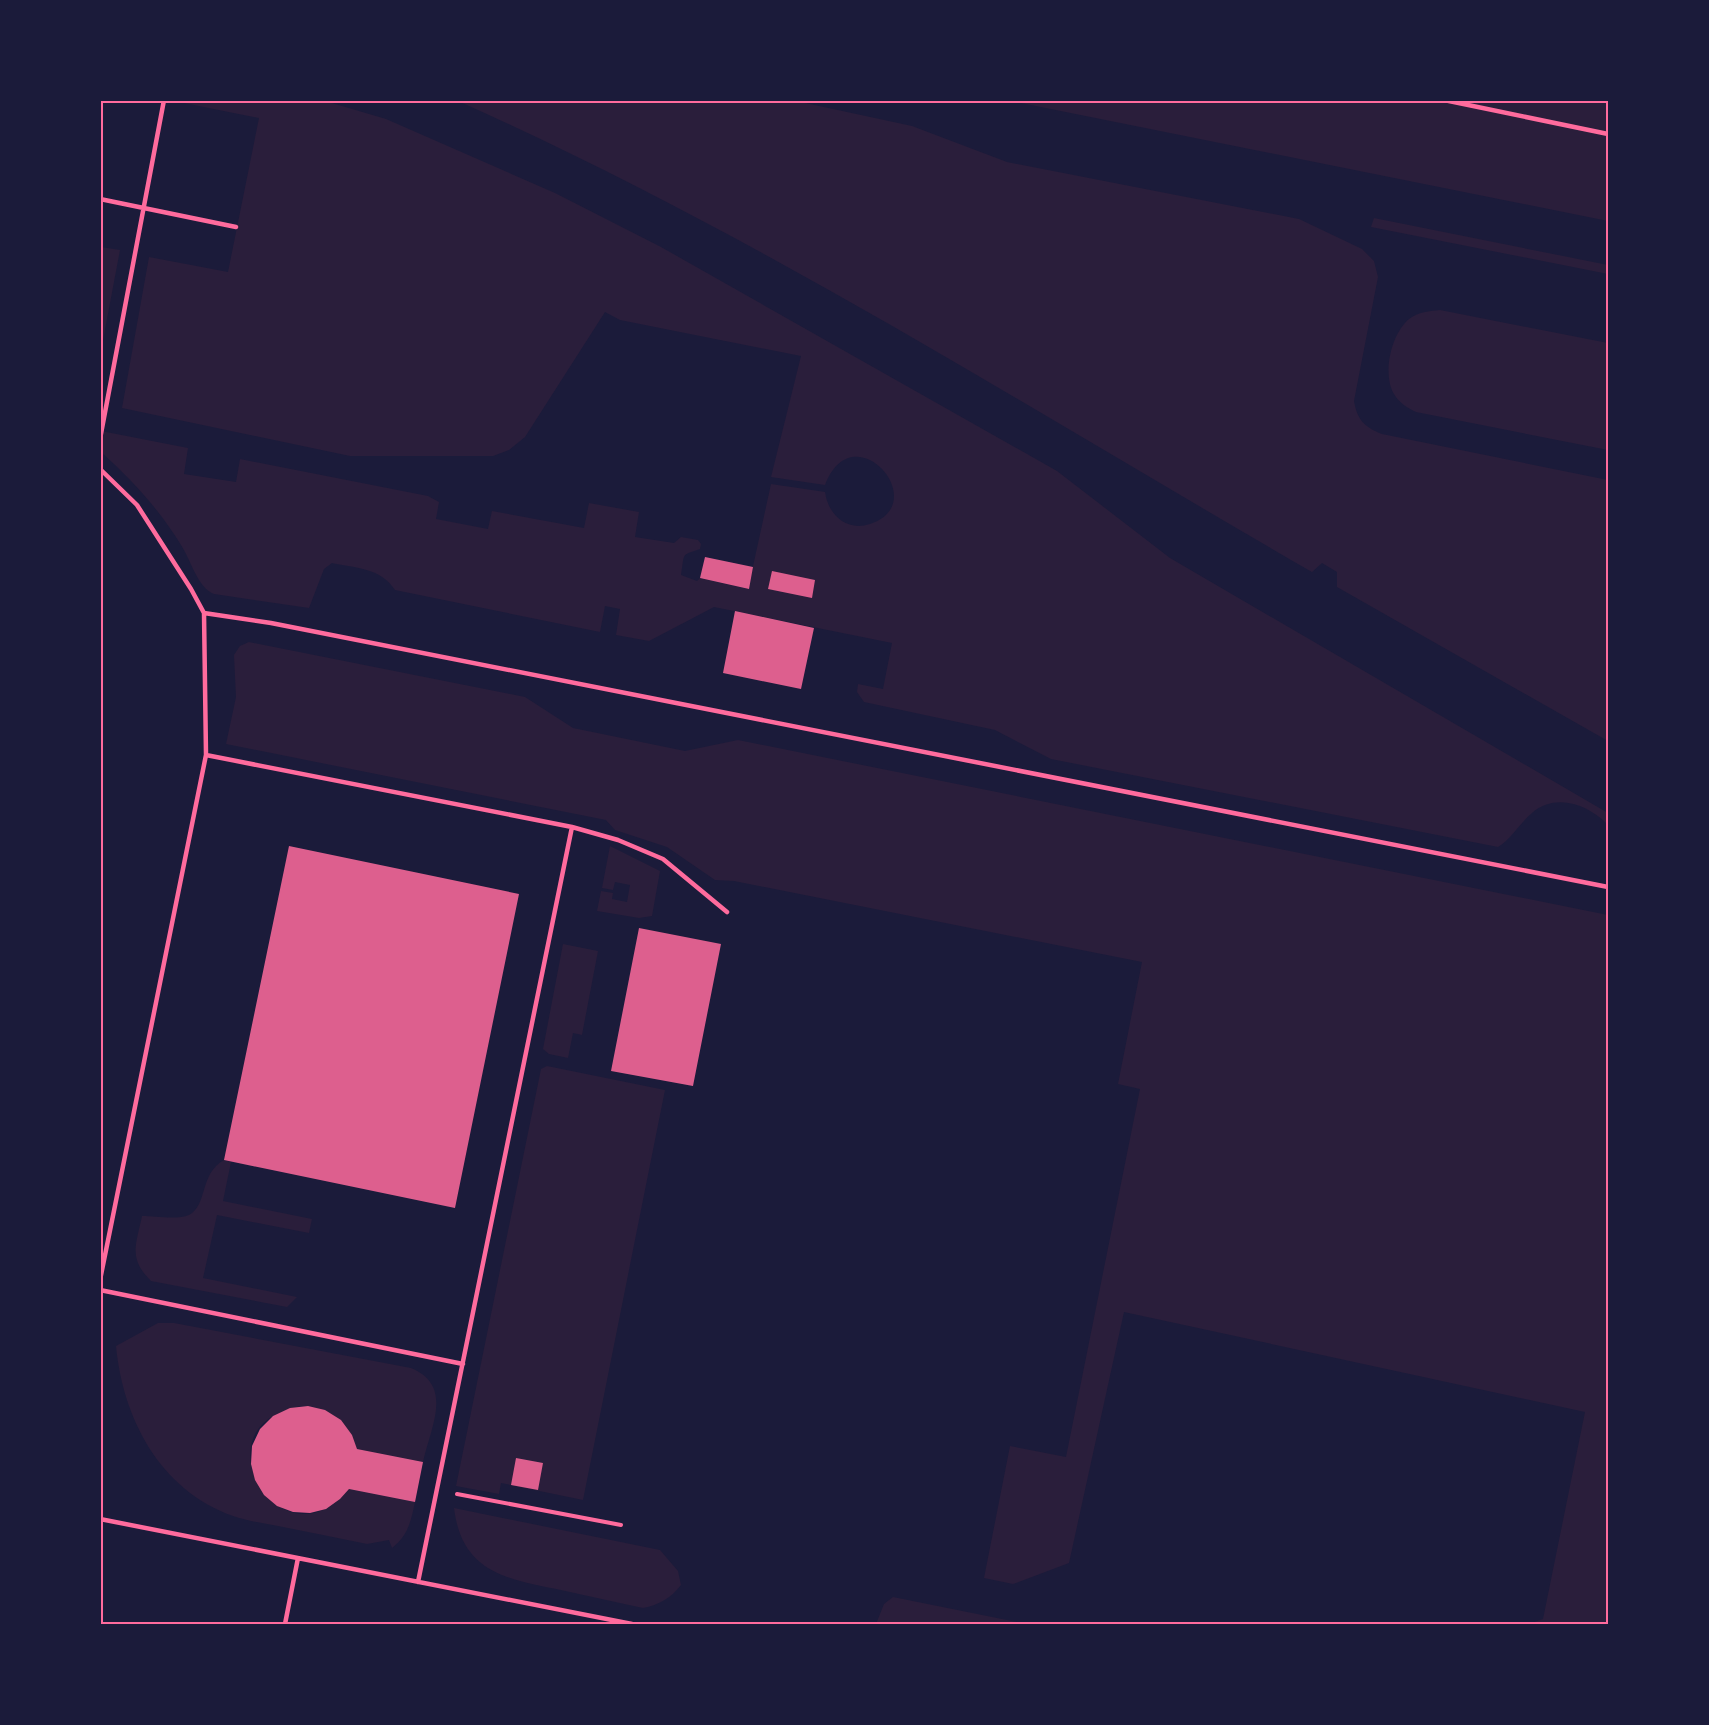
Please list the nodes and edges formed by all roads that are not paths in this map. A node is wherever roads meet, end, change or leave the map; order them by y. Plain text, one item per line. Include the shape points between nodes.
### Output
1 (164, 100) edge
2 (1444, 100) edge
3 (1608, 134) edge
4 (100, 199) edge
5 (143, 207) junction
6 (236, 227) dead end
7 (100, 439) edge
8 (100, 469) edge
9 (204, 614) junction
10 (206, 755) junction
11 (572, 827) junction
12 (1608, 887) edge
13 (727, 912) dead end
14 (100, 1280) edge
15 (100, 1290) edge
16 (463, 1364) junction
17 (100, 1519) edge
18 (298, 1558) junction
19 (418, 1582) junction
20 (285, 1624) edge
21 (632, 1624) edge

1 - 5 lane
2 - 3 lane
4 - 5 lane
5 - 6 lane
5 - 7 lane
8 - 9 lane via 137,505
9 - 10 lane
9 - 12 lane via 282,625
10 - 11 lane
10 - 14 lane
11 - 13 lane via 663,859
11 - 16 lane
15 - 16 lane
16 - 19 lane
17 - 18 lane
18 - 19 lane
18 - 20 lane
19 - 21 lane

